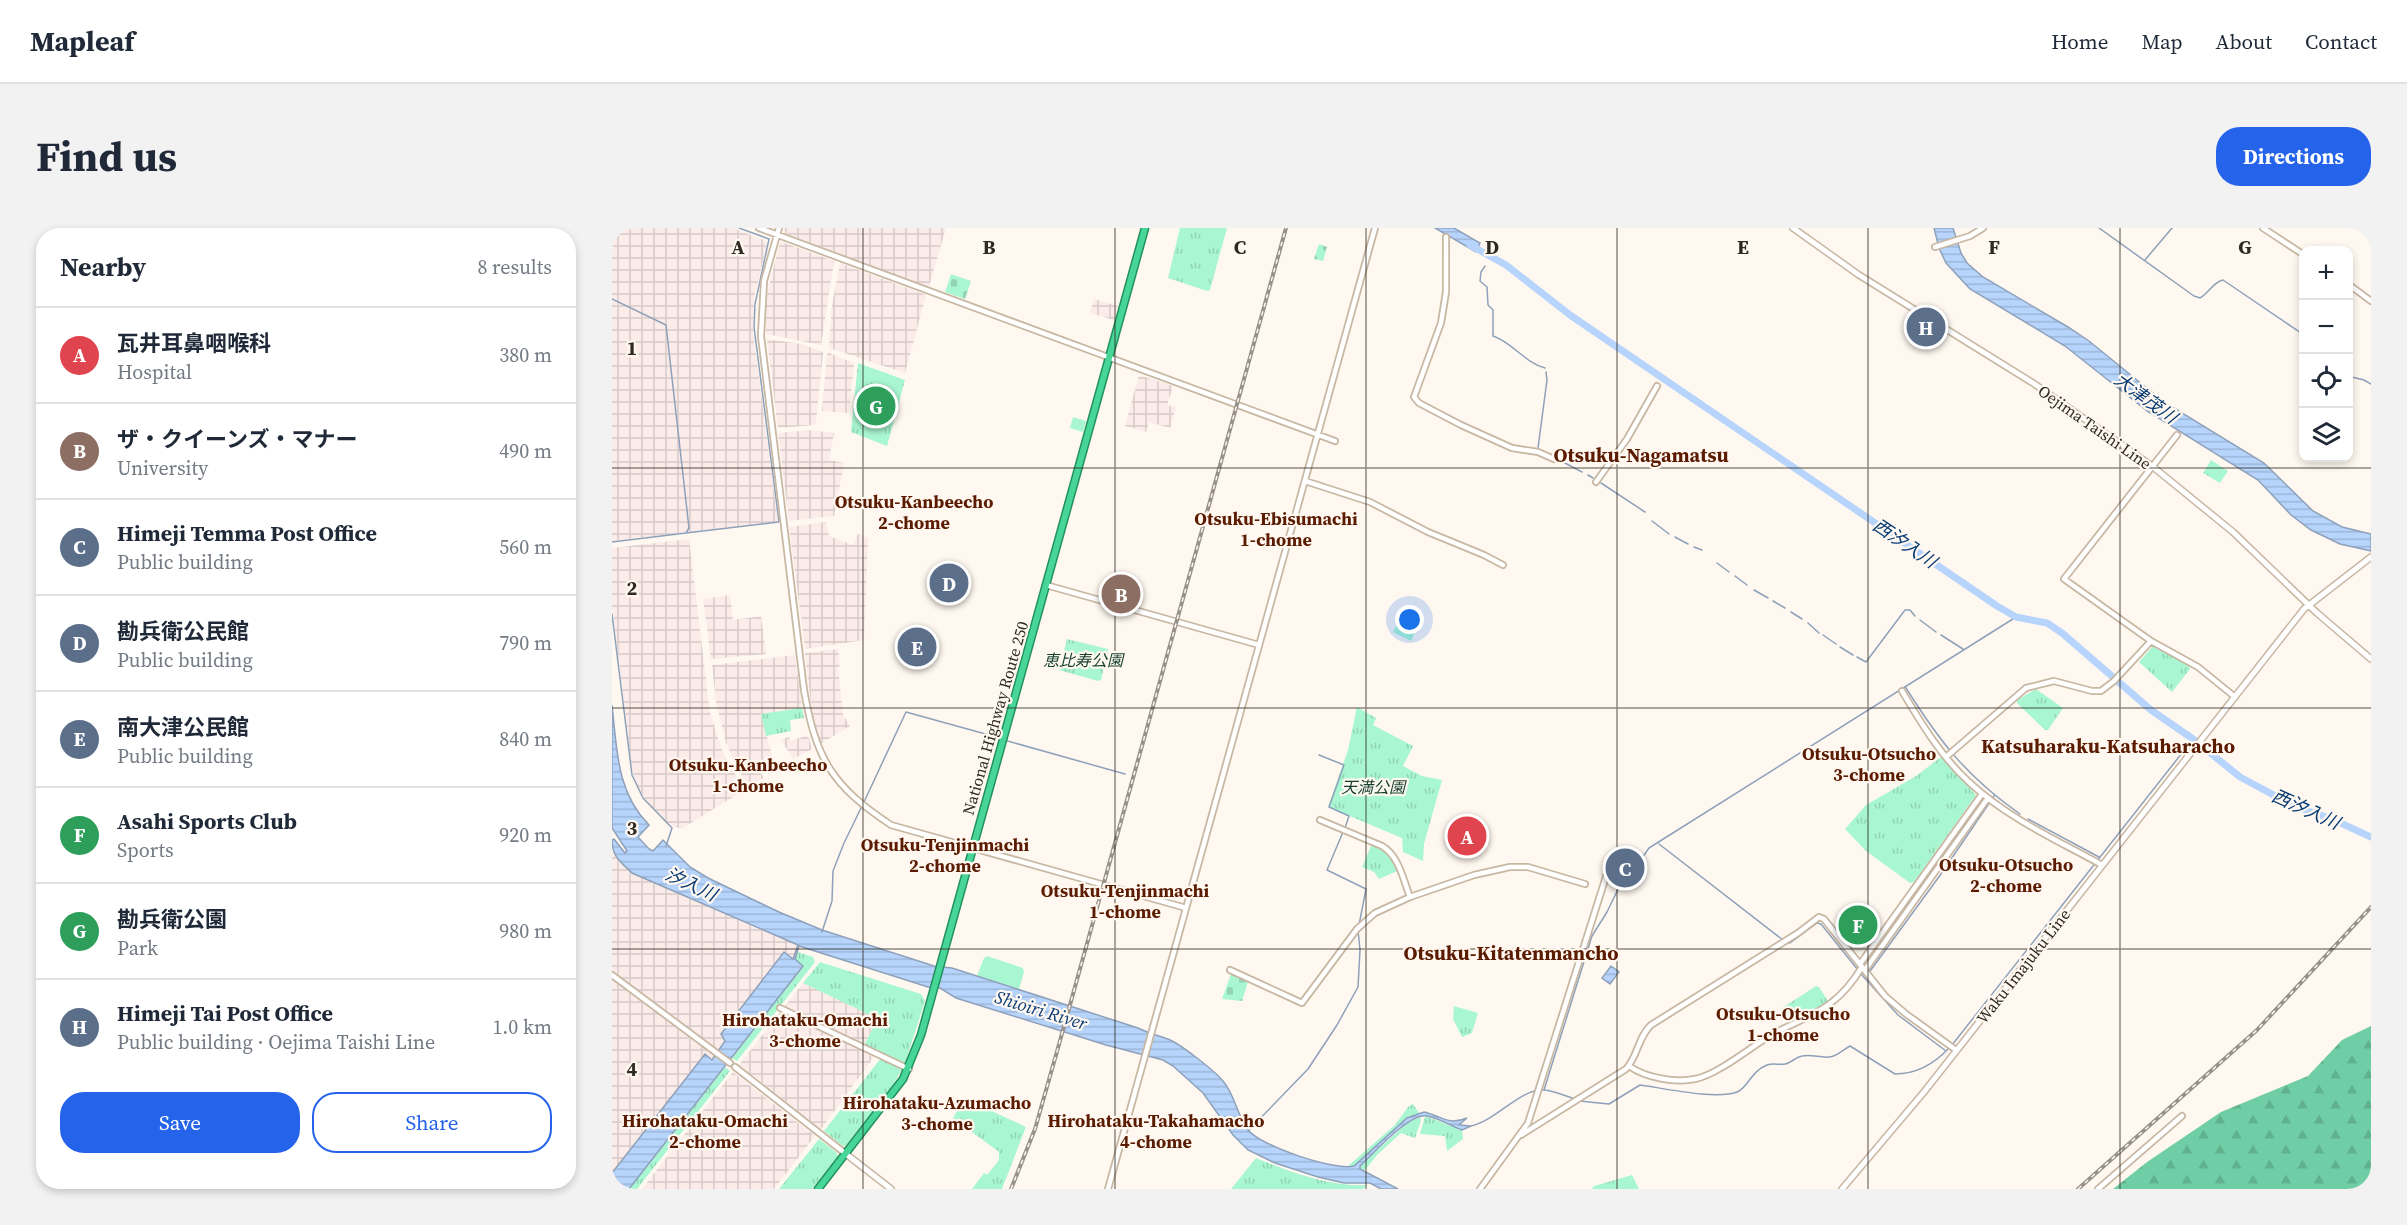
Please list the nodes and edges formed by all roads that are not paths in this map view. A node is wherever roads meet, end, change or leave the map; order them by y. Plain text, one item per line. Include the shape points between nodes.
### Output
1 (759, 228) edge
2 (779, 228) edge
3 (1145, 228) edge
4 (1375, 228) edge
5 (1793, 228) edge
6 (1983, 228) edge
7 (2263, 228) edge
8 (777, 235) junction
9 (1446, 237) dead end
10 (1935, 247) dead end
11 (2299, 252) edge
12 (2353, 287) edge
13 (2371, 301) edge
14 (1110, 358) junction
15 (1657, 386) dead end
16 (1317, 435) junction
17 (2177, 435) dead end
18 (1335, 441) dead end
19 (1554, 459) dead end
20 (2152, 466) junction
21 (1305, 481) junction
22 (1596, 482) dead end
23 (2371, 557) edge
24 (1503, 565) dead end
25 (1046, 585) junction
26 (2309, 603) junction
27 (2151, 641) junction
28 (1259, 645) junction
29 (2371, 659) edge
30 (1902, 691) dead end
31 (2235, 697) junction
32 (1946, 757) junction
33 (1982, 794) junction
34 (1988, 798) junction
35 (1320, 820) dead end
36 (973, 849) junction
37 (2102, 865) junction
38 (1609, 867) dead end
39 (1585, 884) dead end
40 (1410, 897) junction
41 (1186, 908) junction
42 (1862, 967) junction
43 (1230, 970) dead end
44 (612, 975) edge
45 (780, 1008) dead end
46 (1956, 1050) junction
47 (729, 1063) dead end
48 (1629, 1066) junction
49 (735, 1067) dead end
50 (909, 1069) junction
51 (2182, 1116) dead end
52 (1521, 1135) junction
53 (846, 1154) junction
54 (818, 1189) edge
55 (891, 1189) edge
56 (1108, 1189) edge
57 (1480, 1189) edge
58 (1842, 1189) edge
59 (2098, 1189) edge

1 - 8 street
2 - 8 street
3 - 14 highway, National Highway Route 250
4 - 16 street
5 - 20 main road, Oejima Taishi Line via 1859,275 2033,383
6 - 10 street
7 - 11 street
8 - 14 street
8 - 36 street via 764,281 761,336 804,690 818,748 832,775 863,807 891,825
9 - 19 street via 1446,292 1441,323 1414,397 1419,403 1512,448
12 - 13 street
14 - 16 street
14 - 25 highway, National Highway Route 250
15 - 22 street
16 - 18 street
16 - 21 street
17 - 20 street
20 - 26 main road, Oejima Taishi Line via 2233,532
20 - 27 street via 2064,579
21 - 24 street via 1370,502
21 - 28 street
23 - 26 main road, Waku Imajuku Line
25 - 28 street
25 - 36 highway, National Highway Route 250
26 - 29 main road, Oejima Taishi Line
26 - 31 main road, Waku Imajuku Line
27 - 31 street via 2198,667
27 - 32 street via 2114,681 2096,692 2054,681 2026,688
28 - 41 street
30 - 32 street
31 - 37 main road, Waku Imajuku Line
32 - 33 street
33 - 34 street
33 - 42 street
34 - 37 street via 2021,821
34 - 42 street
35 - 40 street via 1390,852
36 - 41 street
36 - 50 highway, National Highway Route 250
37 - 46 main road, Waku Imajuku Line
38 - 52 street
39 - 40 street via 1528,867 1510,867
40 - 43 street via 1375,913 1357,929 1302,1003
41 - 56 street
42 - 46 street via 1891,1002
42 - 48 street via 1834,1001 1708,1074 1676,1080 1652,1077
42 - 48 street via 1824,918 1816,918 1652,1025 1642,1036
44 - 47 street
45 - 50 street
46 - 58 main road, Waku Imajuku Line
48 - 52 street
49 - 53 street
50 - 53 highway, National Highway Route 250
51 - 59 street
52 - 57 street
53 - 54 highway, National Highway Route 250
53 - 55 main road

